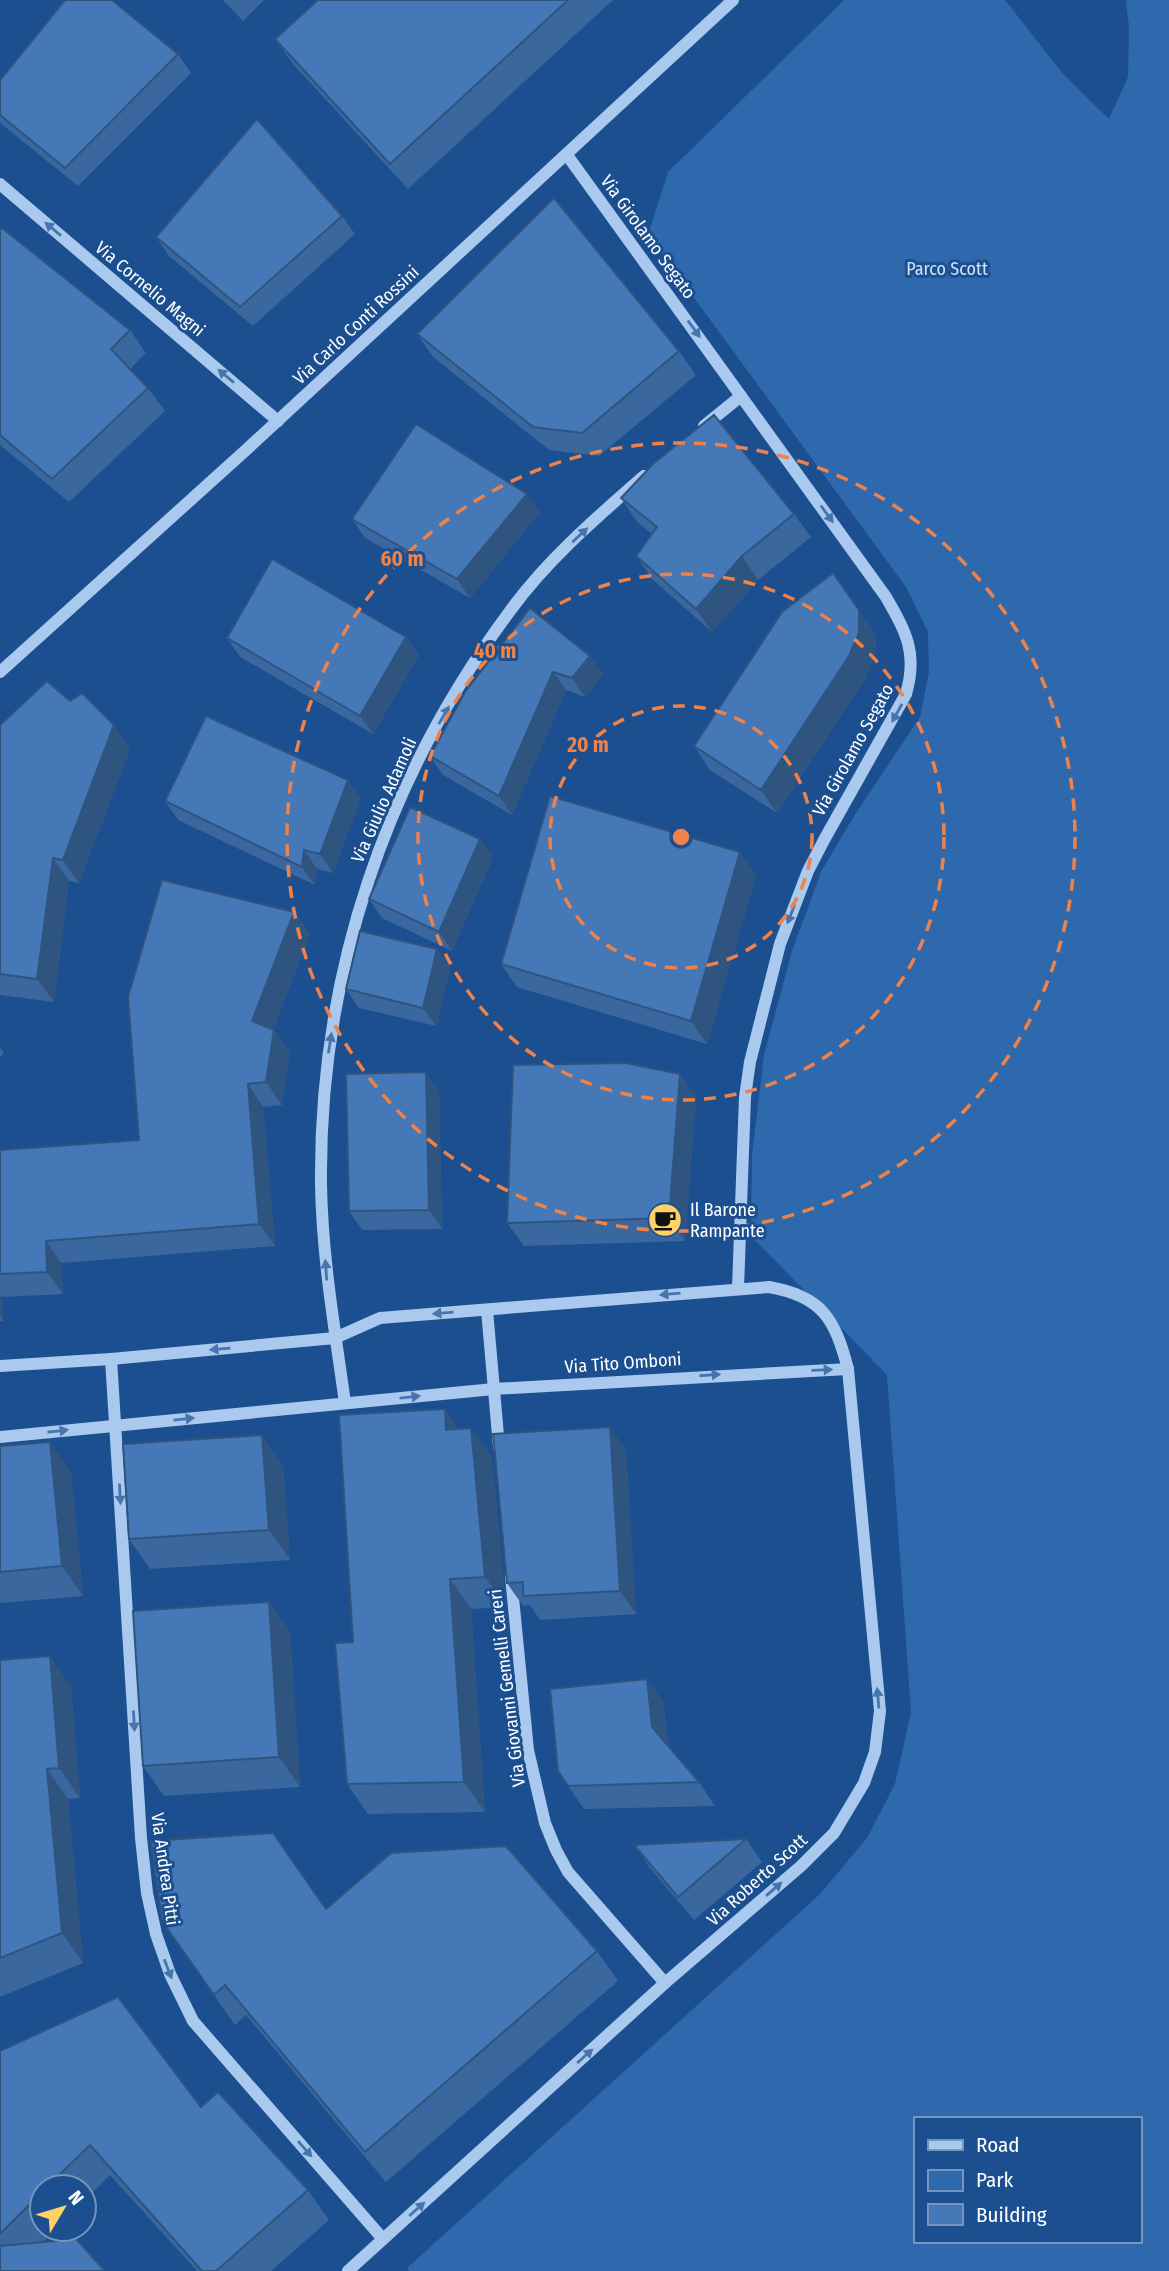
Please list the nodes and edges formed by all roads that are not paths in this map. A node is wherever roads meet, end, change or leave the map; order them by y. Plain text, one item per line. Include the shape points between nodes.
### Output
1 (733, 0) edge
2 (567, 155) junction
3 (0, 184) edge
4 (741, 396) junction
5 (278, 421) junction
6 (695, 433) edge
7 (655, 467) edge
8 (0, 672) edge
9 (738, 1289) junction
10 (487, 1310) junction
11 (335, 1338) junction
12 (111, 1359) junction
13 (0, 1366) edge
14 (848, 1369) junction
15 (494, 1388) junction
16 (345, 1403) junction
17 (116, 1425) junction
18 (0, 1437) edge
19 (501, 1465) edge
20 (510, 1560) edge
21 (666, 1983) junction
22 (383, 2239) junction
23 (348, 2271) edge

1 - 2 street, Via Carlo Conti Rossini
2 -> 4 street, Via Girolamo Segato
2 - 5 street, Via Carlo Conti Rossini
5 -> 3 street, Via Cornelio Magni
4 - 6 street
4 -> 9 street, Via Girolamo Segato via 886,597 907,635 912,655 906,694 808,871 776,957 745,1097
5 - 8 street, Via Carlo Conti Rossini
11 -> 7 street, Via Giulio Adamoli via 321,1184 324,1082 347,948 362,894 419,758 474,662 511,609 563,551
9 -> 10 street
9 - 14 street, Via Roberto Scott via 769,1287 814,1303 832,1324
10 -> 11 street via 380,1318
10 - 15 street
11 -> 12 street
11 - 16 street
12 - 13 street
12 - 17 street
15 -> 14 street, Via Tito Omboni
21 -> 14 street, Via Roberto Scott via 834,1833 864,1783 875,1752 880,1711
16 -> 15 street, Via Tito Omboni
15 - 19 street
17 -> 16 street, Via Tito Omboni
18 -> 17 street, Via Tito Omboni
17 -> 22 street, Via Andrea Pitti via 141,1838 147,1893 160,1946 193,2021
20 - 21 street, Via Giovanni Gemelli Careri via 528,1750 545,1823 568,1872
22 -> 21 street, Via Roberto Scott
22 - 23 street, Via Roberto Scott

